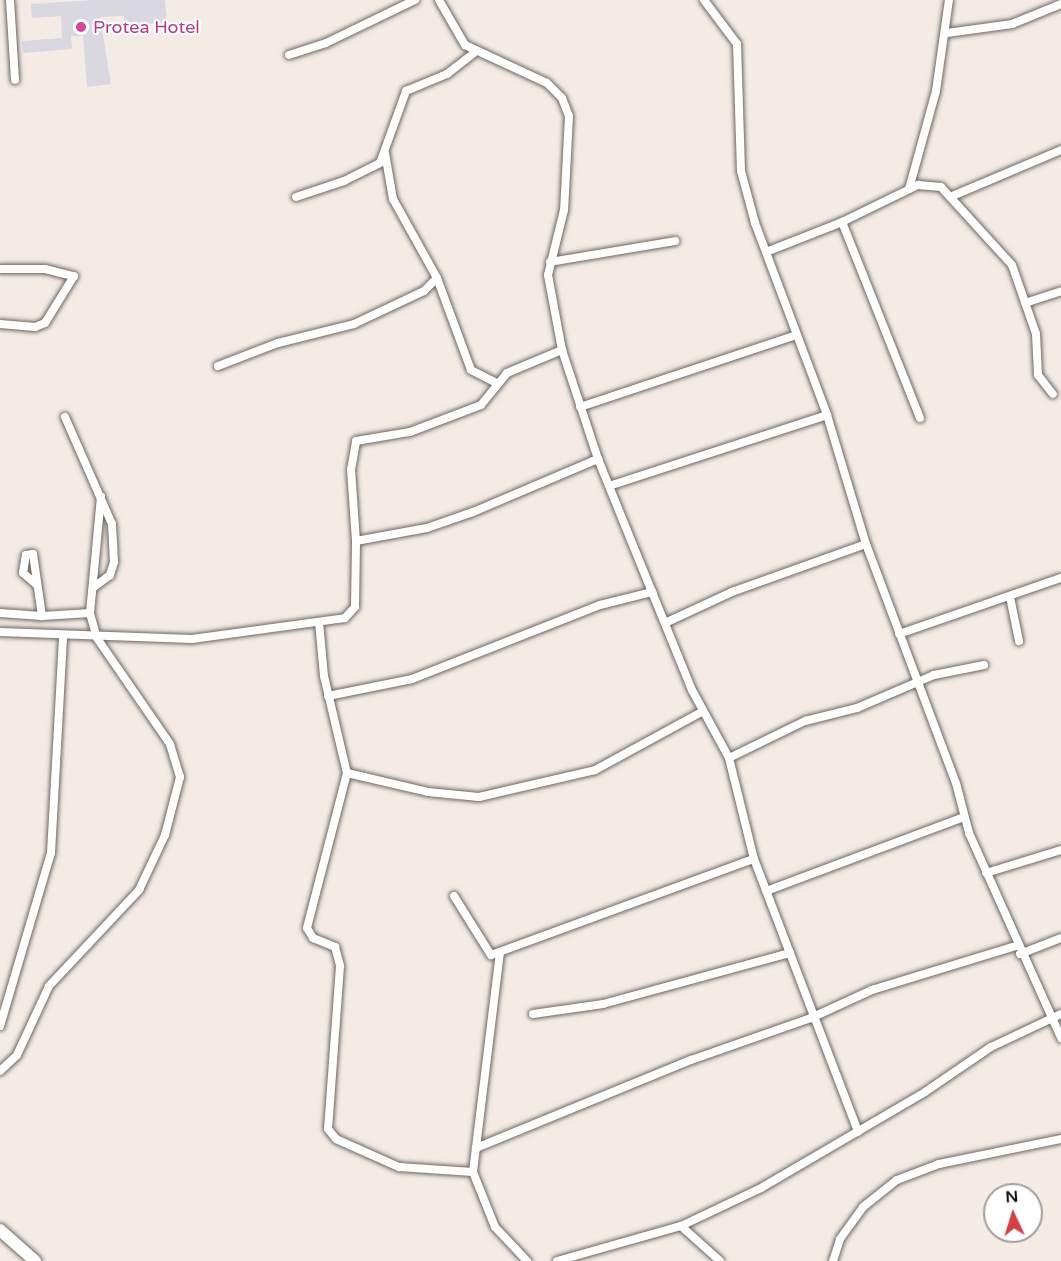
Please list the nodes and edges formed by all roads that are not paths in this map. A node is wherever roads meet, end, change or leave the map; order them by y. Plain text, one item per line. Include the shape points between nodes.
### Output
1 (10, 0) edge
2 (415, 0) edge
3 (439, 0) edge
4 (704, 0) edge
5 (950, 0) edge
6 (1061, 4) edge
7 (947, 33) junction
8 (474, 53) junction
9 (289, 55) dead end
10 (15, 80) dead end
11 (1061, 150) edge
12 (385, 153) junction
13 (909, 189) junction
14 (296, 197) dead end
15 (950, 197) junction
16 (842, 222) junction
17 (675, 240) dead end
18 (766, 252) junction
19 (550, 262) junction
20 (0, 269) edge
21 (437, 279) junction
22 (1061, 291) edge
23 (1025, 303) junction
24 (0, 324) edge
25 (794, 336) junction
26 (562, 350) junction
27 (218, 366) dead end
28 (498, 384) junction
29 (1053, 394) dead end
30 (580, 407) junction
31 (827, 415) junction
32 (65, 417) dead end
33 (920, 418) dead end
34 (598, 459) junction
35 (612, 485) junction
36 (100, 497) junction
37 (356, 541) junction
38 (866, 543) junction
39 (1061, 578) edge
40 (37, 585) dead end
41 (93, 588) junction
42 (652, 592) junction
43 (1010, 597) junction
44 (0, 613) edge
45 (90, 613) junction
46 (42, 616) junction
47 (319, 622) junction
48 (665, 623) junction
49 (0, 632) edge
50 (899, 634) junction
51 (63, 636) junction
52 (97, 638) junction
53 (1019, 641) dead end
54 (984, 665) dead end
55 (916, 681) junction
56 (328, 696) junction
57 (703, 711) junction
58 (729, 758) junction
59 (347, 774) junction
60 (964, 817) junction
61 (1061, 849) edge
62 (754, 859) junction
63 (986, 873) junction
64 (766, 891) junction
65 (454, 896) dead end
66 (1061, 939) edge
67 (1018, 950) junction
68 (500, 952) junction
69 (790, 953) junction
70 (533, 1014) dead end
71 (1061, 1014) edge
72 (812, 1018) junction
73 (1049, 1018) junction
74 (0, 1026) edge
75 (1061, 1038) edge
76 (0, 1071) edge
77 (858, 1132) junction
78 (1061, 1138) edge
79 (476, 1148) junction
80 (473, 1172) junction
81 (681, 1226) junction
82 (0, 1230) edge
83 (35, 1261) edge
84 (527, 1261) edge
85 (557, 1261) edge
86 (720, 1261) edge
87 (833, 1261) edge

1 - 10 street
2 - 9 street via 326,43
3 - 8 street via 458,37
4 - 18 street via 737,44 741,171
5 - 7 street
6 - 7 street via 1012,24
7 - 13 street
8 - 12 street via 447,74 406,91
8 - 19 street via 538,77 562,98 569,116 569,174
11 - 15 street
12 - 14 street via 370,171
12 - 21 street via 393,199
13 - 15 street via 935,183
13 - 16 street
15 - 23 street via 1003,250
16 - 18 street
16 - 33 street
17 - 19 street
18 - 25 street
19 - 26 street via 549,295
20 - 24 street via 45,269 74,276 45,323 34,327
21 - 27 street via 424,291 354,324 278,343
21 - 28 street via 471,370
22 - 23 street
23 - 29 street via 1038,343 1038,375
25 - 30 street
25 - 31 street
26 - 28 street via 521,365
26 - 30 street
28 - 37 street via 480,405 410,432 356,441 351,470
30 - 34 street
31 - 35 street
31 - 38 street
32 - 36 street
34 - 35 street
34 - 37 street via 427,528
35 - 42 street
36 - 41 street
36 - 41 street via 112,524 114,562 110,574
37 - 47 street via 352,613
38 - 48 street via 732,592
38 - 50 street
39 - 43 street
40 - 46 street
41 - 45 street
42 - 48 street
42 - 56 street via 600,605 412,678
43 - 50 street
43 - 53 street
44 - 46 street
45 - 46 street
45 - 52 street
47 - 52 street via 192,639
47 - 56 street
48 - 57 street
49 - 51 street
50 - 55 street
51 - 52 street
51 - 74 street via 51,853
52 - 76 street via 170,744 178,764 177,789 153,867 139,890 49,986 17,1055
54 - 55 street
55 - 58 street via 856,708 780,731
55 - 60 street via 956,783
56 - 59 street
57 - 58 street
57 - 59 street via 596,770 479,796 428,792
58 - 62 street
59 - 80 street via 307,928 313,938 335,948 340,966 328,1129 336,1139 399,1167
60 - 63 street
60 - 64 street
61 - 63 street
62 - 64 street
62 - 68 street
63 - 67 street
64 - 69 street
65 - 68 street via 487,952
66 - 67 street
67 - 72 street via 872,990
67 - 73 street
68 - 79 street
69 - 70 street via 603,1004
69 - 72 street
71 - 73 street
72 - 77 street
72 - 79 street via 691,1060
73 - 75 street
73 - 77 street via 991,1047
77 - 81 street via 761,1188
78 - 87 street via 939,1164 897,1180 863,1207 840,1239
79 - 80 street
80 - 84 street via 495,1227
81 - 85 street
81 - 86 street
82 - 83 highway

